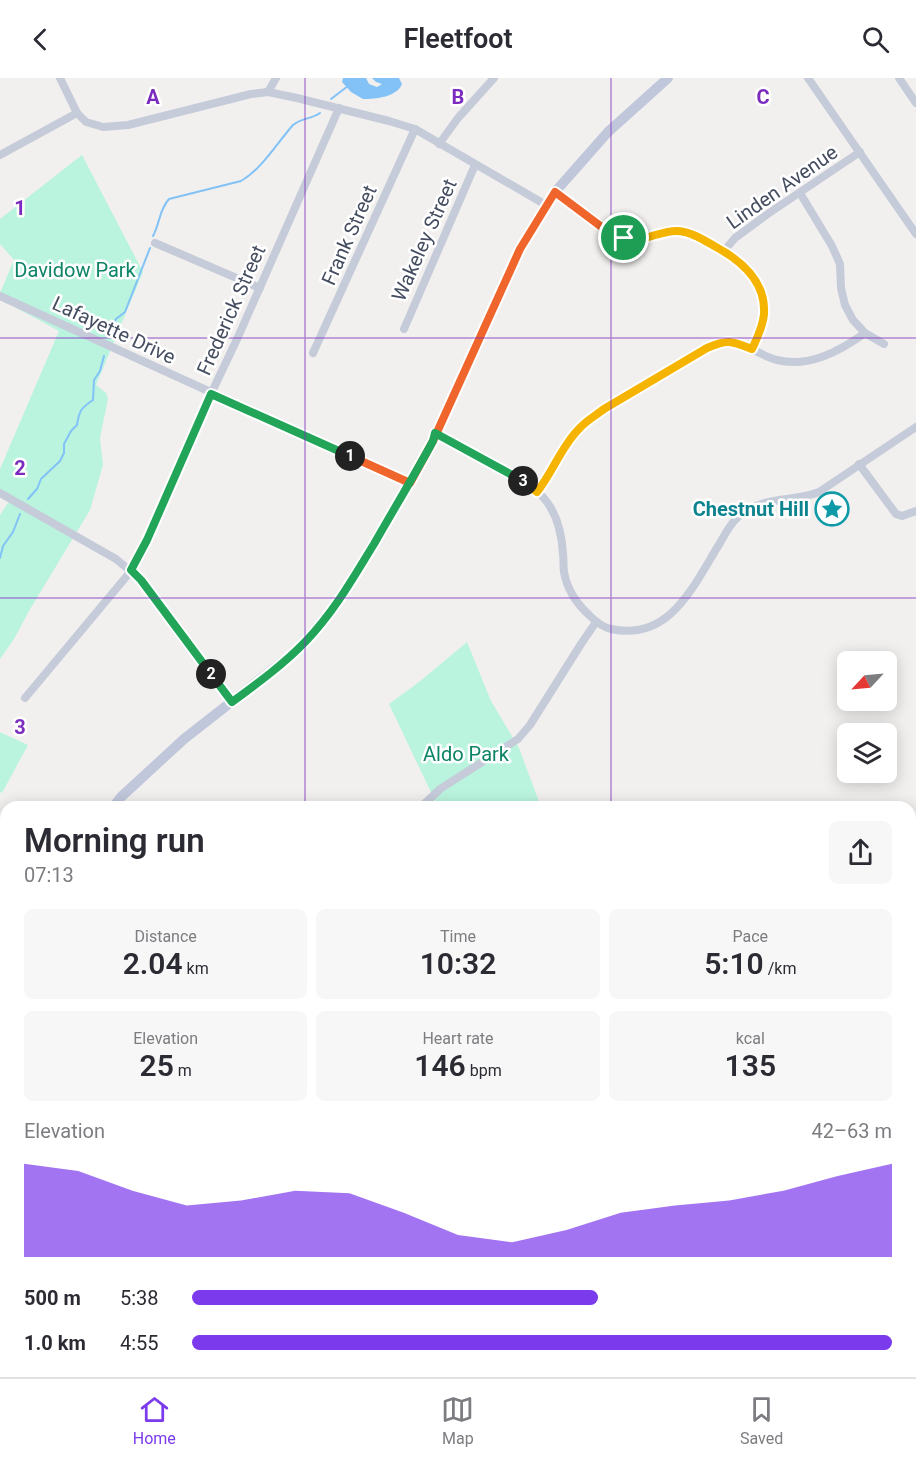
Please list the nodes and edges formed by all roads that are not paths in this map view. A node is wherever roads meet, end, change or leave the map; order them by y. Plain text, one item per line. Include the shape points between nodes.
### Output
1 (60, 78) edge
2 (276, 78) edge
3 (494, 78) edge
4 (668, 78) edge
5 (808, 78) edge
6 (899, 78) edge
7 (268, 92) junction
8 (916, 103) edge
9 (339, 108) junction
10 (77, 113) junction
11 (415, 129) junction
12 (440, 144) junction
13 (860, 152) junction
14 (0, 155) edge
15 (476, 165) junction
16 (555, 192) junction
17 (800, 193) junction
18 (546, 205) junction
19 (916, 234) edge
20 (155, 243) dead end
21 (724, 252) junction
22 (260, 288) junction
23 (0, 296) edge
24 (404, 328) dead end
25 (865, 333) junction
26 (884, 344) dead end
27 (752, 349) junction
28 (313, 353) dead end
29 (211, 394) junction
30 (916, 427) edge
31 (435, 433) junction
32 (860, 464) junction
33 (410, 483) junction
34 (537, 492) junction
35 (0, 493) edge
36 (916, 511) edge
37 (131, 570) junction
38 (596, 622) junction
39 (25, 698) dead end
40 (232, 702) junction
41 (118, 801) edge
42 (427, 801) edge

1 - 10 street
2 - 7 street
3 - 12 street
4 - 16 street via 608,132
5 - 13 street
6 - 8 street
7 - 9 street
7 - 10 street via 128,125 103,127 86,122
9 - 11 street
9 - 22 street, Frederick Street
10 - 14 street
11 - 12 street
11 - 28 street, Frank Street
12 - 15 street
13 - 17 street, Linden Avenue
13 - 19 street
15 - 18 street
15 - 24 street, Wakeley Street
16 - 18 street
16 - 21 street via 611,234 639,239 679,231
17 - 21 street, Linden Avenue via 735,238
17 - 25 street via 832,246 840,264 845,305
18 - 31 street via 520,249
20 - 22 street
21 - 27 street via 747,268 762,297 764,314
22 - 29 street, Frederick Street
23 - 29 street, Lafayette Drive
25 - 26 street
25 - 27 street via 831,354 812,360 778,360
27 - 34 street via 731,341 721,342 604,409 577,431
29 - 33 street, Lafayette Drive
29 - 37 street, Frederick Street
30 - 32 street
31 - 33 street
31 - 34 street
32 - 36 street via 896,514
32 - 38 street via 819,492 774,500 737,517 675,611 652,627 609,628
33 - 40 street via 333,610 295,652
34 - 38 street via 547,502 561,534 564,573 574,599
35 - 37 street
37 - 39 street, Frederick Street
37 - 40 street
38 - 42 street via 518,739
40 - 41 street via 162,758

